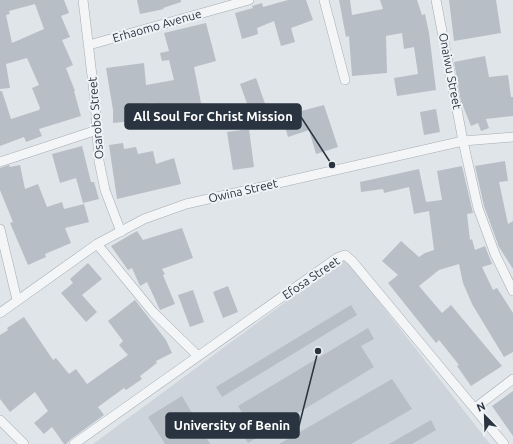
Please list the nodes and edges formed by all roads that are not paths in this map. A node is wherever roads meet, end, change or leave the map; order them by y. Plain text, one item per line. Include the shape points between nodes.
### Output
1 (83, 0) edge
2 (249, 0) edge
3 (324, 0) edge
4 (436, 0) edge
5 (223, 3) edge
6 (89, 45) junction
7 (345, 80) dead end
8 (97, 130) junction
9 (513, 137) edge
10 (463, 141) junction
11 (0, 162) edge
12 (0, 229) edge
13 (121, 232) junction
14 (97, 244) junction
15 (513, 291) edge
16 (17, 300) junction
17 (0, 313) edge
18 (198, 356) junction
19 (513, 379) edge
20 (475, 408) junction
21 (0, 420) edge
22 (24, 444) edge
23 (74, 444) edge
24 (504, 444) edge

1 - 6 street, Osarobo Street
2 - 5 street, Erhaomo Avenue
3 - 7 street
4 - 10 street, Onaiwu Street
5 - 6 street, Erhaomo Avenue
6 - 8 street, Osarobo Street
8 - 11 street
8 - 13 street, Osarobo Street via 99,161 105,190
9 - 10 street, Owina Street
10 - 13 street, Owina Street via 186,204
10 - 15 street, Onaiwu Street via 478,208 495,254
12 - 16 street
13 - 14 street, Owina Street
14 - 16 street, Owina Street
14 - 18 street via 153,312
16 - 17 street, Owina Street
18 - 20 street, Efosa Street via 337,258 345,255 358,267
18 - 23 street, Efosa Street
19 - 20 street
20 - 24 street
21 - 22 street

